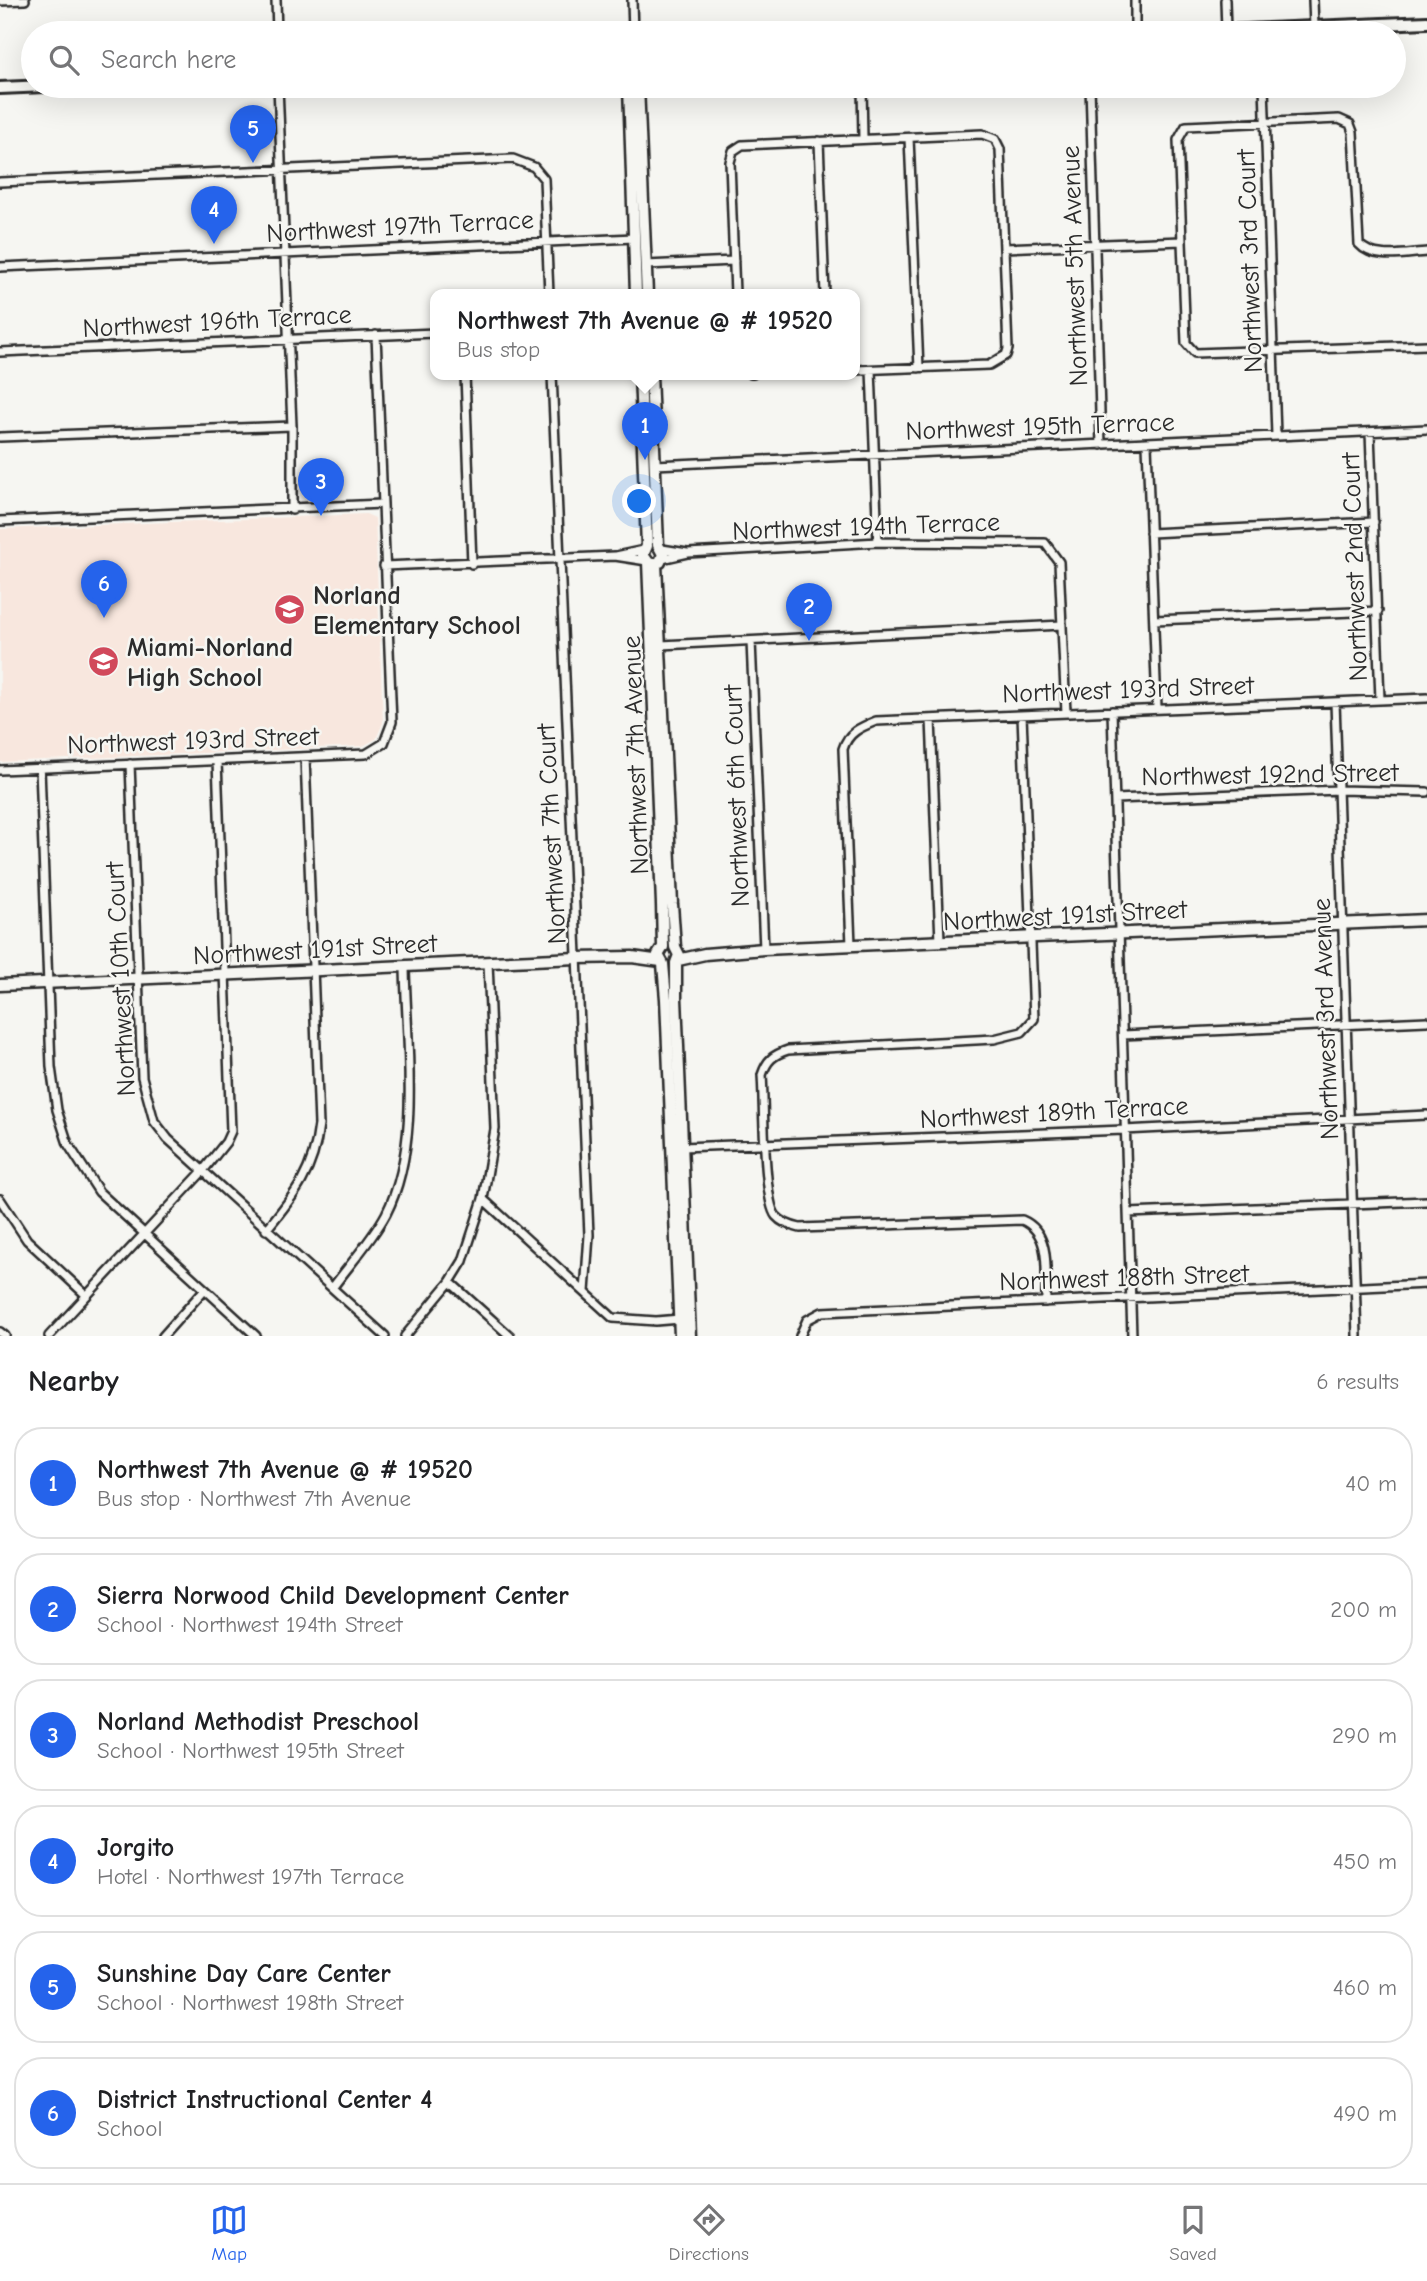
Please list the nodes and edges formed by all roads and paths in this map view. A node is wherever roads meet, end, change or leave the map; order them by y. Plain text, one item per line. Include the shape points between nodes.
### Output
1 (25, 0) edge
2 (276, 0) edge
3 (632, 0) edge
4 (1135, 0) edge
5 (1225, 0) edge
6 (1314, 0) edge
7 (0, 1) edge
8 (277, 21) edge
9 (633, 21) edge
10 (1135, 21) edge
11 (1226, 21) edge
12 (1314, 21) edge
13 (1427, 22) edge
14 (1406, 23) edge
15 (21, 87) edge
16 (0, 88) edge
17 (278, 98) edge
18 (629, 98) edge
19 (639, 98) edge
20 (862, 98) edge
21 (1090, 98) edge
22 (1264, 98) edge
23 (1265, 121) junction
24 (909, 138) junction
25 (863, 139) junction
26 (819, 141) junction
27 (280, 169) junction
28 (0, 182) edge
29 (634, 238) junction
30 (547, 240) junction
31 (1182, 241) junction
32 (1094, 244) junction
33 (1004, 248) junction
34 (1427, 252) edge
35 (283, 253) junction
36 (734, 261) junction
37 (646, 265) junction
38 (0, 267) edge
39 (549, 289) edge
40 (636, 289) edge
41 (647, 289) edge
42 (735, 289) edge
43 (825, 289) edge
44 (430, 332) edge
45 (376, 335) junction
46 (287, 339) junction
47 (1427, 345) edge
48 (1273, 351) junction
49 (0, 352) edge
50 (919, 368) junction
51 (860, 370) edge
52 (871, 370) junction
53 (465, 380) edge
54 (552, 380) edge
55 (640, 380) edge
56 (651, 380) edge
57 (292, 426) junction
58 (1427, 429) edge
59 (1370, 432) junction
60 (1276, 435) junction
61 (0, 437) edge
62 (1147, 443) junction
63 (1101, 445) junction
64 (875, 454) junction
65 (655, 465) junction
66 (382, 504) junction
67 (292, 510) junction
68 (0, 521) edge
69 (1374, 522) junction
70 (1150, 533) junction
71 (878, 542) junction
72 (653, 554) junction
73 (560, 559) junction
74 (472, 564) junction
75 (385, 567) junction
76 (1378, 611) junction
77 (1154, 620) junction
78 (1062, 625) junction
79 (751, 641) junction
80 (661, 645) junction
81 (1427, 698) edge
82 (1380, 700) junction
83 (1335, 702) junction
84 (1157, 708) junction
85 (1112, 711) junction
86 (1066, 713) junction
87 (1022, 715) junction
88 (932, 719) junction
89 (305, 757) junction
90 (217, 761) junction
91 (130, 764) junction
92 (40, 768) junction
93 (0, 770) edge
94 (1339, 790) junction
95 (1427, 792) edge
96 (1115, 799) junction
97 (1427, 920) edge
98 (1344, 923) junction
99 (1119, 934) junction
100 (1032, 937) junction
101 (940, 942) junction
102 (850, 945) junction
103 (764, 949) junction
104 (677, 955) junction
105 (661, 956) junction
106 (577, 958) junction
107 (488, 962) junction
108 (405, 966) junction
109 (315, 970) junction
110 (228, 974) junction
111 (139, 979) junction
112 (49, 983) junction
113 (0, 985) edge
114 (1427, 1021) edge
115 (1347, 1025) junction
116 (1123, 1035) junction
117 (1427, 1115) edge
118 (1350, 1118) junction
119 (1124, 1130) junction
120 (767, 1145) junction
121 (682, 1147) junction
122 (202, 1172) junction
123 (0, 1199) edge
124 (483, 1199) junction
125 (1427, 1201) edge
126 (1351, 1204) junction
127 (1128, 1213) junction
128 (266, 1230) junction
129 (143, 1233) junction
130 (450, 1282) junction
131 (1427, 1284) edge
132 (333, 1287) junction
133 (1354, 1288) junction
134 (204, 1290) junction
135 (585, 1292) junction
136 (86, 1295) junction
137 (1130, 1300) junction
138 (1046, 1301) junction
139 (680, 1319) junction
140 (0, 1332) edge
141 (5, 1336) edge
142 (49, 1336) edge
143 (163, 1336) edge
144 (256, 1336) edge
145 (385, 1336) edge
146 (405, 1336) edge
147 (510, 1336) edge
148 (680, 1336) edge
149 (690, 1336) edge
150 (800, 1336) edge
151 (1132, 1336) edge
152 (1357, 1336) edge

1 - 7 street
2 - 8 street
3 - 9 street
4 - 10 street
5 - 11 street
6 - 12 street
13 - 14 main road
15 - 16 main road
17 - 27 street
18 - 29 street
19 - 37 street
20 - 25 street
21 - 32 street, Northwest 5th Avenue
22 - 23 street, Northwest 3rd Court
23 - 31 street via 1186,126 1178,140
23 - 34 street via 1339,119 1350,124 1359,244 1366,251
23 - 48 street, Northwest 3rd Court
24 - 25 street
24 - 33 street via 982,134 995,139 1000,149
24 - 50 street
25 - 26 street
26 - 36 street via 742,145 733,151
26 - 43 street
27 - 28 street
27 - 30 street via 513,159 534,167 544,179
27 - 35 street
29 - 30 street, Northwest 197th Terrace
29 - 40 street
30 - 35 street, Northwest 197th Terrace
30 - 39 street
31 - 32 street
31 - 48 street via 1186,344 1195,353
32 - 33 street
32 - 63 street, Northwest 5th Avenue
33 - 50 street via 1008,349 1000,361
35 - 38 street, Northwest 197th Terrace
35 - 46 street
36 - 37 street
36 - 42 street
37 - 41 street
44 - 45 street, Northwest 196th Terrace
45 - 46 street, Northwest 196th Terrace
45 - 66 street
46 - 49 street, Northwest 196th Terrace
46 - 57 street
47 - 48 street
48 - 60 street, Northwest 3rd Court
50 - 52 street
51 - 52 street
52 - 64 street
53 - 74 street
54 - 73 street, Northwest 7th Court
55 - 72 street, Northwest 7th Avenue
56 - 65 street, Northwest 7th Avenue
57 - 61 street
57 - 67 street
58 - 59 street, Northwest 195th Terrace
59 - 60 street, Northwest 195th Terrace
59 - 69 street, Northwest 2nd Court
60 - 62 street, Northwest 195th Terrace
62 - 63 street, Northwest 195th Terrace
62 - 70 street
63 - 64 street, Northwest 195th Terrace
64 - 65 street, Northwest 195th Terrace
64 - 71 street
65 - 72 street, Northwest 7th Avenue
66 - 67 street
66 - 75 street
67 - 68 street
69 - 70 street
69 - 76 street, Northwest 2nd Court
70 - 77 street
71 - 72 street, Northwest 194th Terrace
71 - 78 street, Northwest 194th Terrace via 1045,543 1059,562
72 - 73 street, Northwest 194th Terrace
72 - 80 street, Northwest 7th Avenue
72 - 105 street, Northwest 7th Avenue
73 - 74 street, Northwest 194th Terrace
73 - 106 street, Northwest 7th Court
74 - 75 street, Northwest 194th Terrace
75 - 89 street, Northwest 193rd Street via 392,722 384,743 366,754
76 - 77 street
76 - 82 street, Northwest 2nd Court
77 - 84 street
78 - 79 street
78 - 86 street
79 - 80 street
79 - 103 street, Northwest 6th Court
80 - 104 street, Northwest 7th Avenue
81 - 82 street, Northwest 193rd Street
82 - 83 street, Northwest 193rd Street
83 - 84 street, Northwest 193rd Street
83 - 94 street, Northwest 3rd Avenue
84 - 85 street, Northwest 193rd Street
85 - 86 street, Northwest 193rd Street
85 - 96 street
86 - 87 street, Northwest 193rd Street
87 - 88 street, Northwest 193rd Street
87 - 100 street
88 - 101 street
88 - 102 street, Northwest 193rd Street via 876,721 858,728 843,749
89 - 90 street, Northwest 193rd Street
89 - 109 street
90 - 91 street, Northwest 193rd Street
90 - 110 street
91 - 92 street, Northwest 193rd Street
91 - 111 street, Northwest 10th Court
92 - 93 street, Northwest 193rd Street
92 - 112 street
94 - 95 street, Northwest 192nd Street
94 - 96 street, Northwest 192nd Street
94 - 98 street, Northwest 3rd Avenue
96 - 99 street
97 - 98 street, Northwest 191st Street
98 - 99 street, Northwest 191st Street
98 - 115 street, Northwest 3rd Avenue
99 - 100 street, Northwest 191st Street
99 - 116 street
100 - 101 street, Northwest 191st Street
100 - 120 street via 1034,1019 1022,1032 994,1039 788,1049 775,1054 762,1075
101 - 102 street, Northwest 191st Street
102 - 103 street, Northwest 191st Street
103 - 104 street, Northwest 191st Street
104 - 105 street
104 - 105 street
104 - 121 street, Northwest 7th Avenue
105 - 106 street, Northwest 191st Street
105 - 139 street, Northwest 7th Avenue
106 - 107 street, Northwest 191st Street
106 - 135 street, Northwest 7th Court via 589,1235
107 - 108 street, Northwest 191st Street
107 - 124 street via 495,1129
108 - 109 street, Northwest 191st Street
108 - 132 street via 408,1121 404,1162 386,1214
109 - 110 street, Northwest 191st Street
109 - 128 street via 317,1149 309,1171
110 - 111 street, Northwest 191st Street
110 - 122 street via 231,1130
111 - 112 street, Northwest 191st Street
111 - 122 street, Northwest 10th Court via 147,1103 168,1139
112 - 113 street, Northwest 191st Street
112 - 129 street via 51,1067 68,1144 99,1192
114 - 115 street
115 - 116 street
115 - 118 street, Northwest 3rd Avenue
116 - 119 street
117 - 118 street, Northwest 189th Terrace
118 - 119 street, Northwest 189th Terrace
118 - 126 street, Northwest 3rd Avenue
119 - 120 street, Northwest 189th Terrace
119 - 127 street
120 - 121 street, Northwest 189th Terrace
120 - 138 street via 767,1192 774,1215 788,1226 1022,1220 1037,1229 1045,1244
121 - 149 street, Northwest 7th Avenue
122 - 128 street, Northwest 10th Court
122 - 129 street
123 - 136 street via 27,1240
124 - 130 street via 463,1261
124 - 135 street
125 - 126 street
126 - 127 street
126 - 133 street, Northwest 3rd Avenue
127 - 137 street
128 - 132 street, Northwest 10th Court
129 - 134 street
129 - 136 street
130 - 146 street
130 - 147 street
131 - 133 street, Northwest 188th Street
132 - 145 street, Northwest 10th Court
133 - 137 street, Northwest 188th Street
133 - 152 street, Northwest 3rd Avenue
134 - 143 street
134 - 144 street
135 - 139 street via 613,1318
136 - 142 street
137 - 138 street, Northwest 188th Street
137 - 151 street
138 - 150 street, Northwest 188th Street via 822,1312 807,1320
139 - 148 street, Northwest 7th Avenue
140 - 141 street

